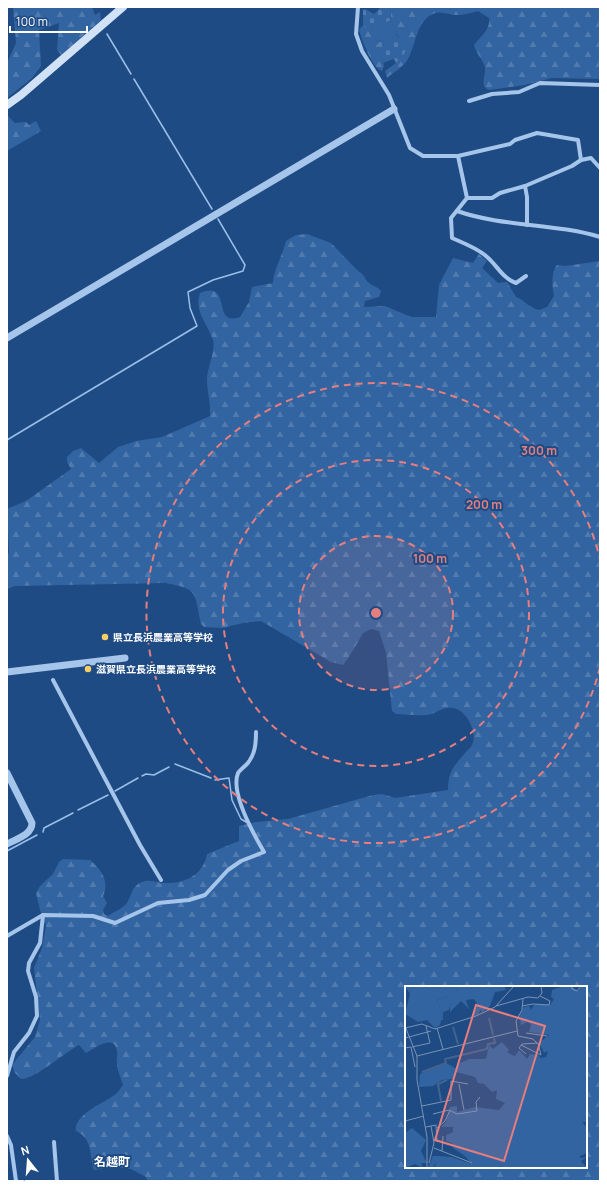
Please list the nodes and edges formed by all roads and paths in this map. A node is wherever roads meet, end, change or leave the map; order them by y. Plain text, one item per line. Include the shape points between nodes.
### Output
1 (123, 7) edge
2 (358, 7) edge
3 (600, 85) edge
4 (469, 101) dead end
5 (7, 104) edge
6 (394, 109) junction
7 (458, 156) junction
8 (581, 160) junction
9 (600, 168) edge
10 (525, 186) junction
11 (467, 198) junction
12 (457, 211) junction
13 (528, 225) junction
14 (600, 237) edge
15 (526, 276) dead end
16 (7, 338) edge
17 (125, 658) dead end
18 (7, 672) edge
19 (53, 680) dead end
20 (256, 732) dead end
21 (7, 773) edge
22 (7, 844) edge
23 (161, 880) dead end
24 (43, 915) junction
25 (7, 936) edge
26 (7, 1076) edge
27 (7, 1136) edge
28 (54, 1142) dead end
29 (16, 1181) edge
30 (57, 1181) edge

1 - 5 main road via 22,95
2 - 6 street via 356,34 362,51 389,95
3 - 4 street via 540,83 519,92 492,94
6 - 7 street via 410,148 424,156
6 - 16 street
7 - 8 street via 510,144 537,133 578,140
7 - 11 street
8 - 9 street via 591,158
8 - 10 street
10 - 11 street via 492,198
10 - 13 street
11 - 12 street
12 - 13 street via 497,221
12 - 15 street via 451,218 452,238 487,256 511,281 516,283
13 - 14 street
17 - 18 street
19 - 23 street via 136,838
20 - 24 street via 256,746 251,760 238,773 237,781 239,798 264,852 241,861 228,870 205,895 189,900 158,903 116,923 93,916
21 - 22 street via 32,823 30,831
24 - 25 street
24 - 26 street via 40,943 28,963 36,997 37,1016 29,1033 14,1052
27 - 29 street via 11,1145
28 - 30 street

